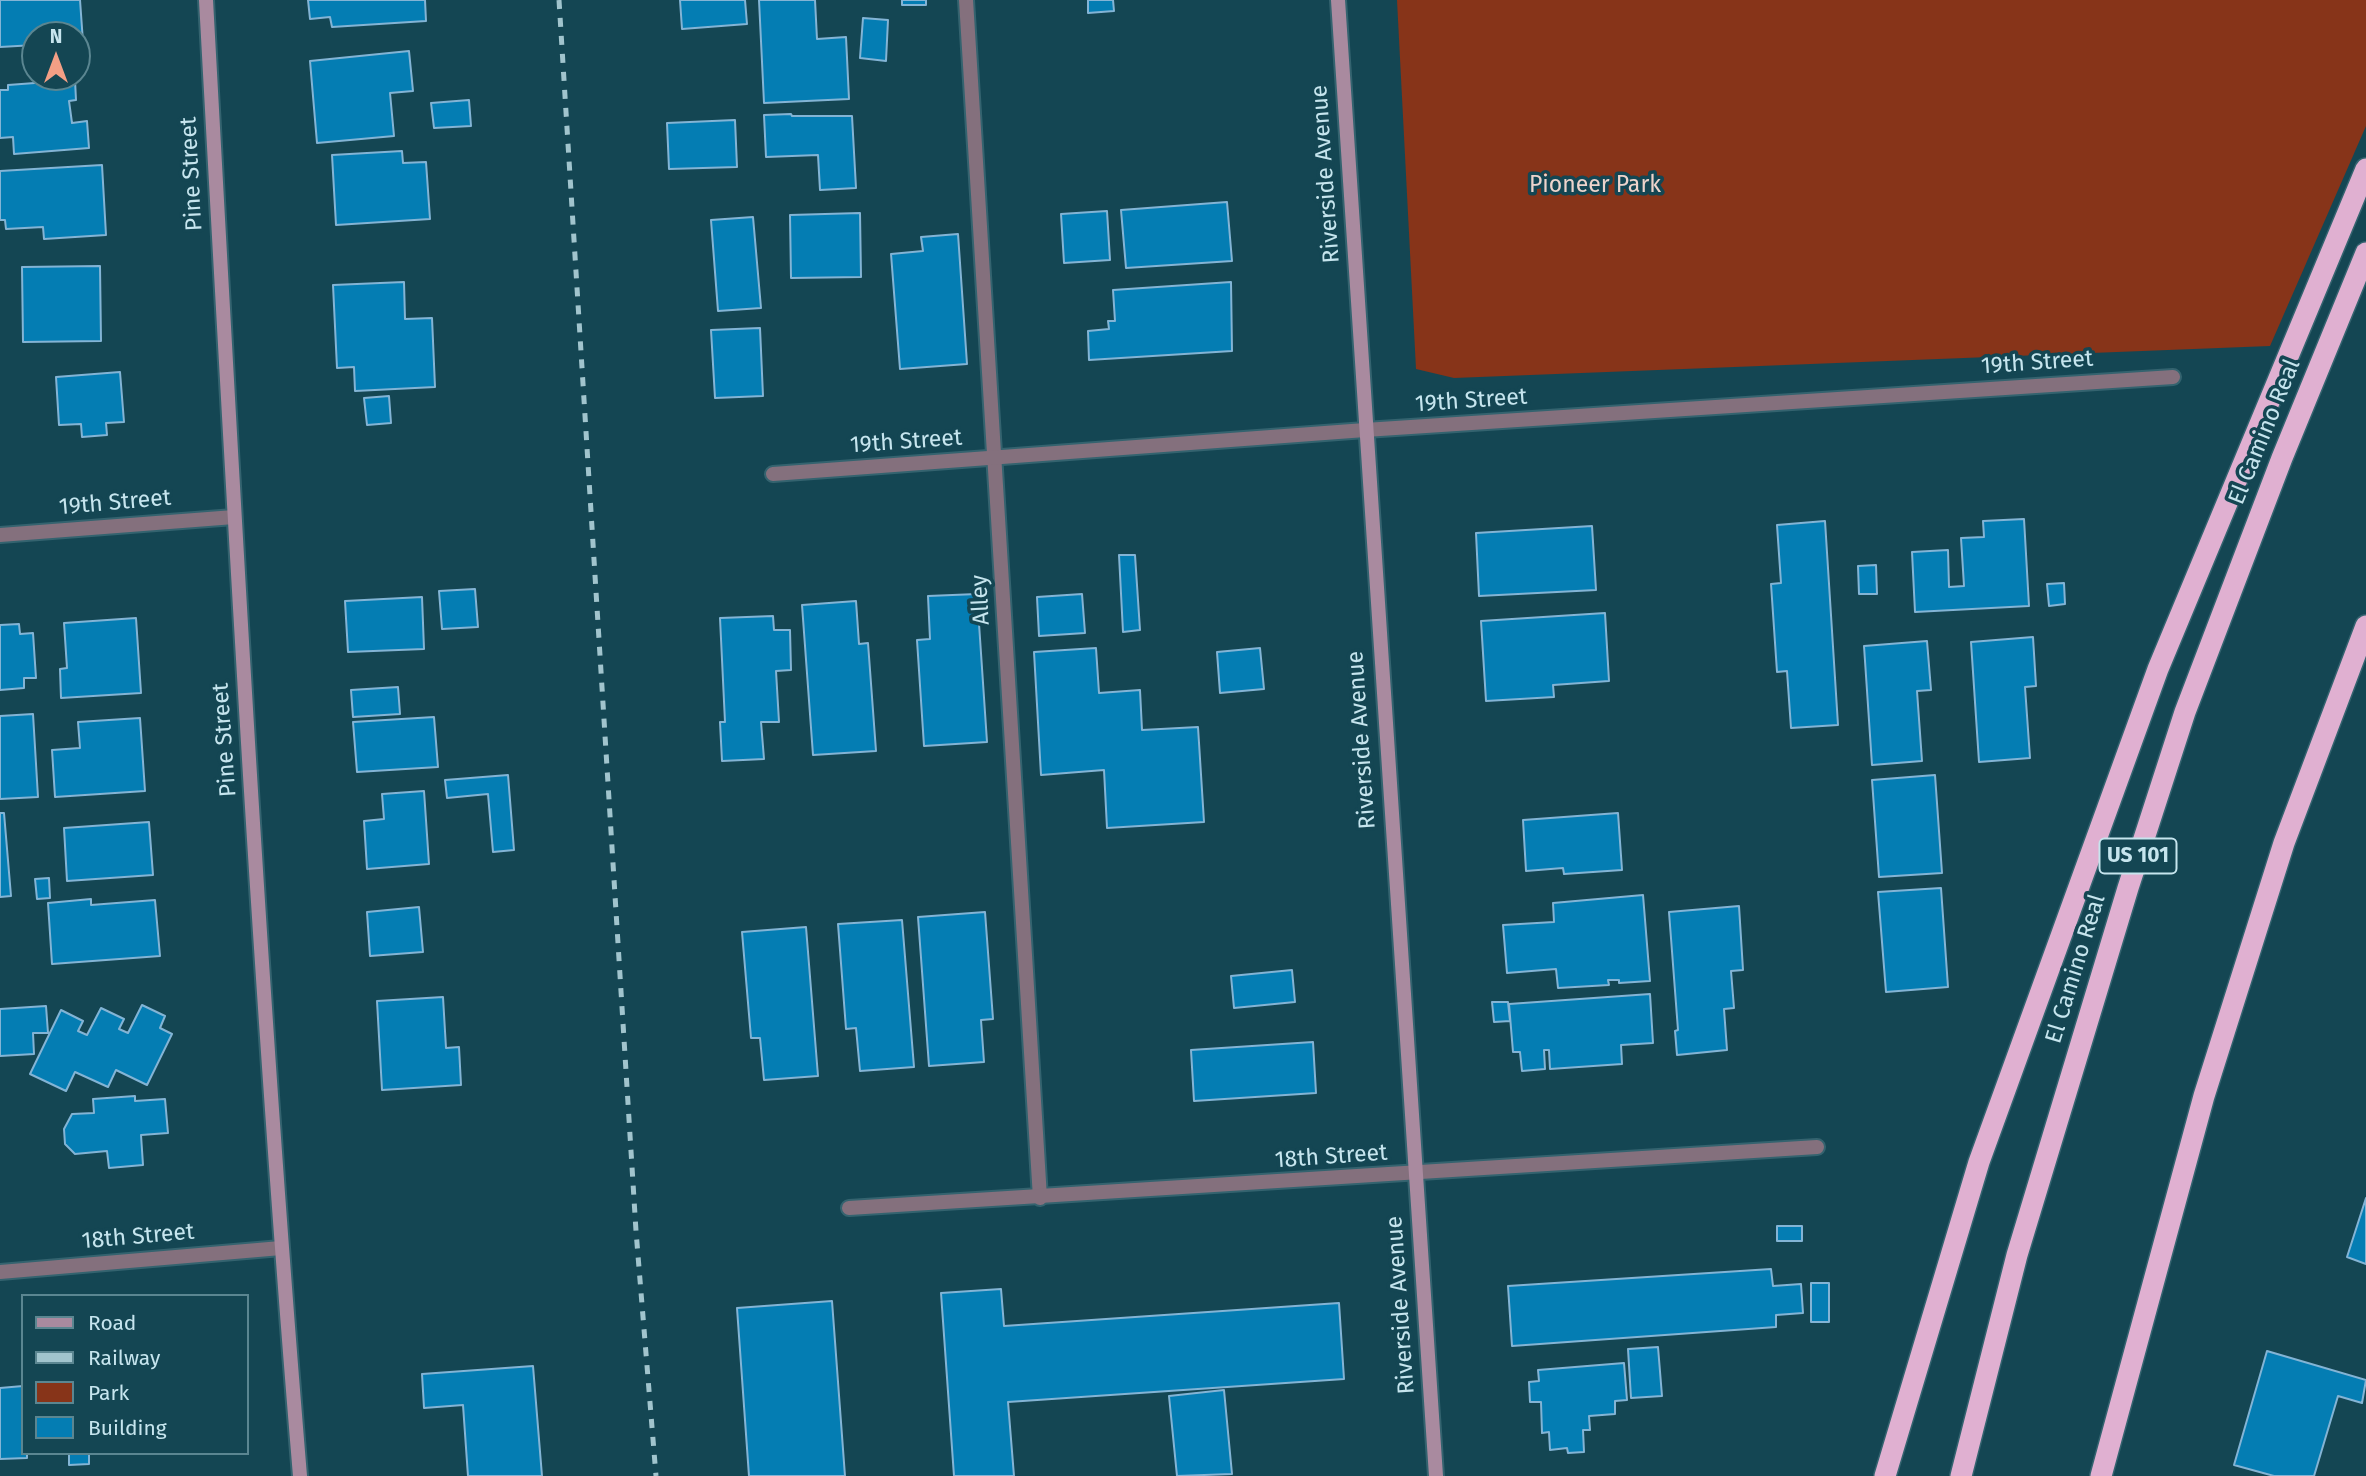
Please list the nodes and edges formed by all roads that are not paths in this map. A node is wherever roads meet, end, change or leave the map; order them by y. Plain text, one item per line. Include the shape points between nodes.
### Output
1 (206, 0) edge
2 (967, 0) edge
3 (1338, 0) edge
4 (2366, 169) edge
5 (2366, 253) edge
6 (2173, 377) dead end
7 (1365, 430) junction
8 (995, 458) junction
9 (773, 474) dead end
10 (234, 517) junction
11 (0, 535) edge
12 (2366, 626) edge
13 (1816, 1147) dead end
14 (1414, 1175) junction
15 (1040, 1198) junction
16 (849, 1208) dead end
17 (281, 1248) junction
18 (0, 1272) edge
19 (300, 1476) edge
20 (1436, 1476) edge
21 (1885, 1476) edge
22 (1961, 1476) edge
23 (2101, 1476) edge

1 - 10 street, Pine Street
2 - 8 street, Alley
3 - 7 street, Riverside Avenue
4 - 21 highway via 2158,669 1979,1162
5 - 22 highway, El Camino Real / US 101 via 2185,712 2017,1255
6 - 7 street, 19th Street
7 - 8 street, 19th Street
7 - 14 street, Riverside Avenue
8 - 9 street, 19th Street
8 - 15 street, Alley
10 - 11 street, 19th Street
10 - 17 street, Pine Street
12 - 23 highway via 2284,843 2204,1096
13 - 14 street, 18th Street
14 - 15 street, 18th Street
14 - 20 street, Riverside Avenue
15 - 16 street, 18th Street
17 - 18 street, 18th Street
17 - 19 street, Pine Street

